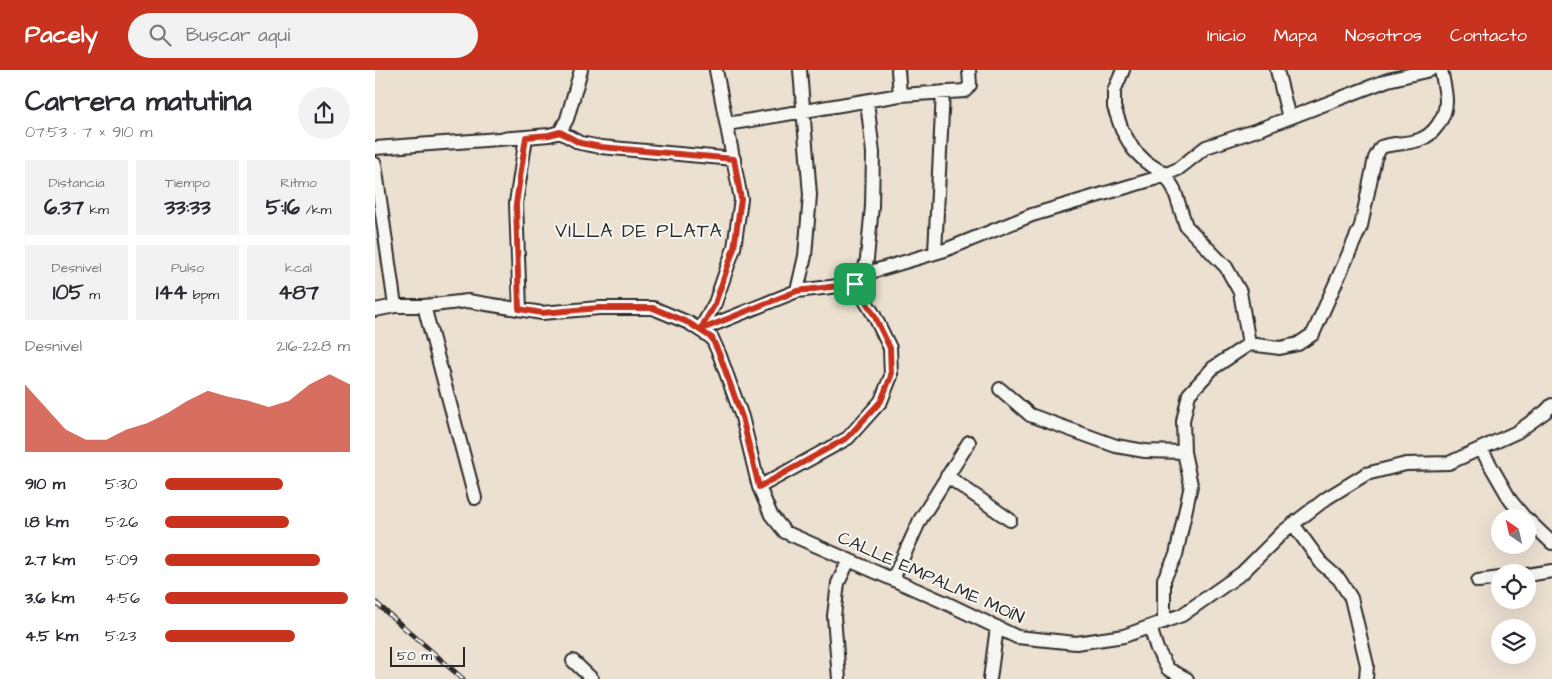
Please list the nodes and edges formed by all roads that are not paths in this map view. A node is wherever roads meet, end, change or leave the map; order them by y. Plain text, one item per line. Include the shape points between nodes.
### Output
1 (581, 70) edge
2 (715, 70) edge
3 (800, 70) edge
4 (899, 70) edge
5 (969, 70) edge
6 (1123, 70) edge
7 (1277, 70) edge
8 (1430, 70) edge
9 (1441, 70) edge
10 (943, 92) junction
11 (900, 95) junction
12 (867, 101) junction
13 (803, 111) junction
14 (1289, 118) junction
15 (727, 124) junction
16 (560, 132) junction
17 (526, 137) junction
18 (375, 148) edge
19 (734, 159) junction
20 (375, 164) edge
21 (1165, 174) junction
22 (935, 252) junction
23 (859, 282) junction
24 (797, 291) junction
25 (395, 306) junction
26 (424, 306) junction
27 (519, 309) junction
28 (375, 310) edge
29 (700, 330) junction
30 (1249, 344) junction
31 (1000, 389) dead end
32 (1552, 405) edge
33 (969, 442) dead end
34 (1481, 449) junction
35 (1185, 452) junction
36 (947, 476) junction
37 (759, 487) junction
38 (475, 498) dead end
39 (1518, 509) edge
40 (1010, 520) dead end
41 (1293, 524) junction
42 (1536, 528) edge
43 (1552, 543) edge
44 (849, 560) junction
45 (1552, 571) edge
46 (1536, 574) edge
47 (893, 579) junction
48 (1491, 580) edge
49 (1478, 582) dead end
50 (1164, 622) junction
51 (997, 627) junction
52 (1150, 627) junction
53 (573, 661) dead end
54 (592, 679) edge
55 (839, 679) edge
56 (989, 679) edge
57 (1187, 679) edge
58 (1366, 679) edge

1 - 16 street
2 - 15 street
3 - 13 street
4 - 11 street
5 - 10 street via 970,85 965,91
6 - 21 street via 1114,91 1114,108 1122,130 1133,149
7 - 14 street
8 - 14 street via 1388,80
9 - 30 street via 1445,113 1431,134 1419,140 1381,147 1375,158 1361,226 1313,334 1298,344 1280,348
10 - 11 street
10 - 22 street
11 - 12 street
12 - 13 street
12 - 23 street via 873,152 872,206 867,259
13 - 15 street
13 - 24 street via 810,195 805,256
14 - 21 street via 1206,147
15 - 19 street
16 - 17 street
16 - 19 street via 580,143 601,147
17 - 18 street
17 - 27 street via 516,204
19 - 29 street via 741,199 734,248 715,304
20 - 25 street
21 - 22 street via 1032,215
21 - 30 street via 1186,226 1226,266 1240,292
22 - 23 street via 874,271
23 - 24 street
23 - 37 street via 890,348 891,376 881,401 847,438
24 - 29 street
25 - 26 street, CALLE EMPALME MOÍN
25 - 28 street, CALLE EMPALME MOÍN
26 - 27 street, CALLE EMPALME MOÍN via 468,301
26 - 38 street
27 - 29 street, CALLE EMPALME MOÍN via 542,313 653,308
29 - 37 street, CALLE EMPALME MOÍN via 712,338 720,356 742,417
30 - 35 street via 1213,368 1189,394 1183,421
31 - 35 street via 1030,415 1116,446
32 - 34 street, CALLE EMPALME MOÍN via 1517,432
33 - 36 street
34 - 39 street
34 - 41 street, CALLE EMPALME MOÍN via 1449,463 1406,464 1366,474
35 - 50 street via 1191,485 1177,555 1164,580
36 - 40 street
36 - 47 street via 920,520
37 - 44 street, CALLE EMPALME MOÍN via 771,516 785,532
41 - 50 street, CALLE EMPALME MOÍN via 1242,573 1182,615
41 - 58 street via 1351,598 1367,665
42 - 43 street
44 - 47 street, CALLE EMPALME MOÍN
44 - 55 street via 838,583 834,616
45 - 46 street
47 - 51 street, CALLE EMPALME MOÍN
48 - 49 street
50 - 52 street, CALLE EMPALME MOÍN
51 - 52 street, CALLE EMPALME MOÍN via 1017,637 1076,643 1124,636
51 - 56 street
52 - 57 street via 1168,670
53 - 54 street

